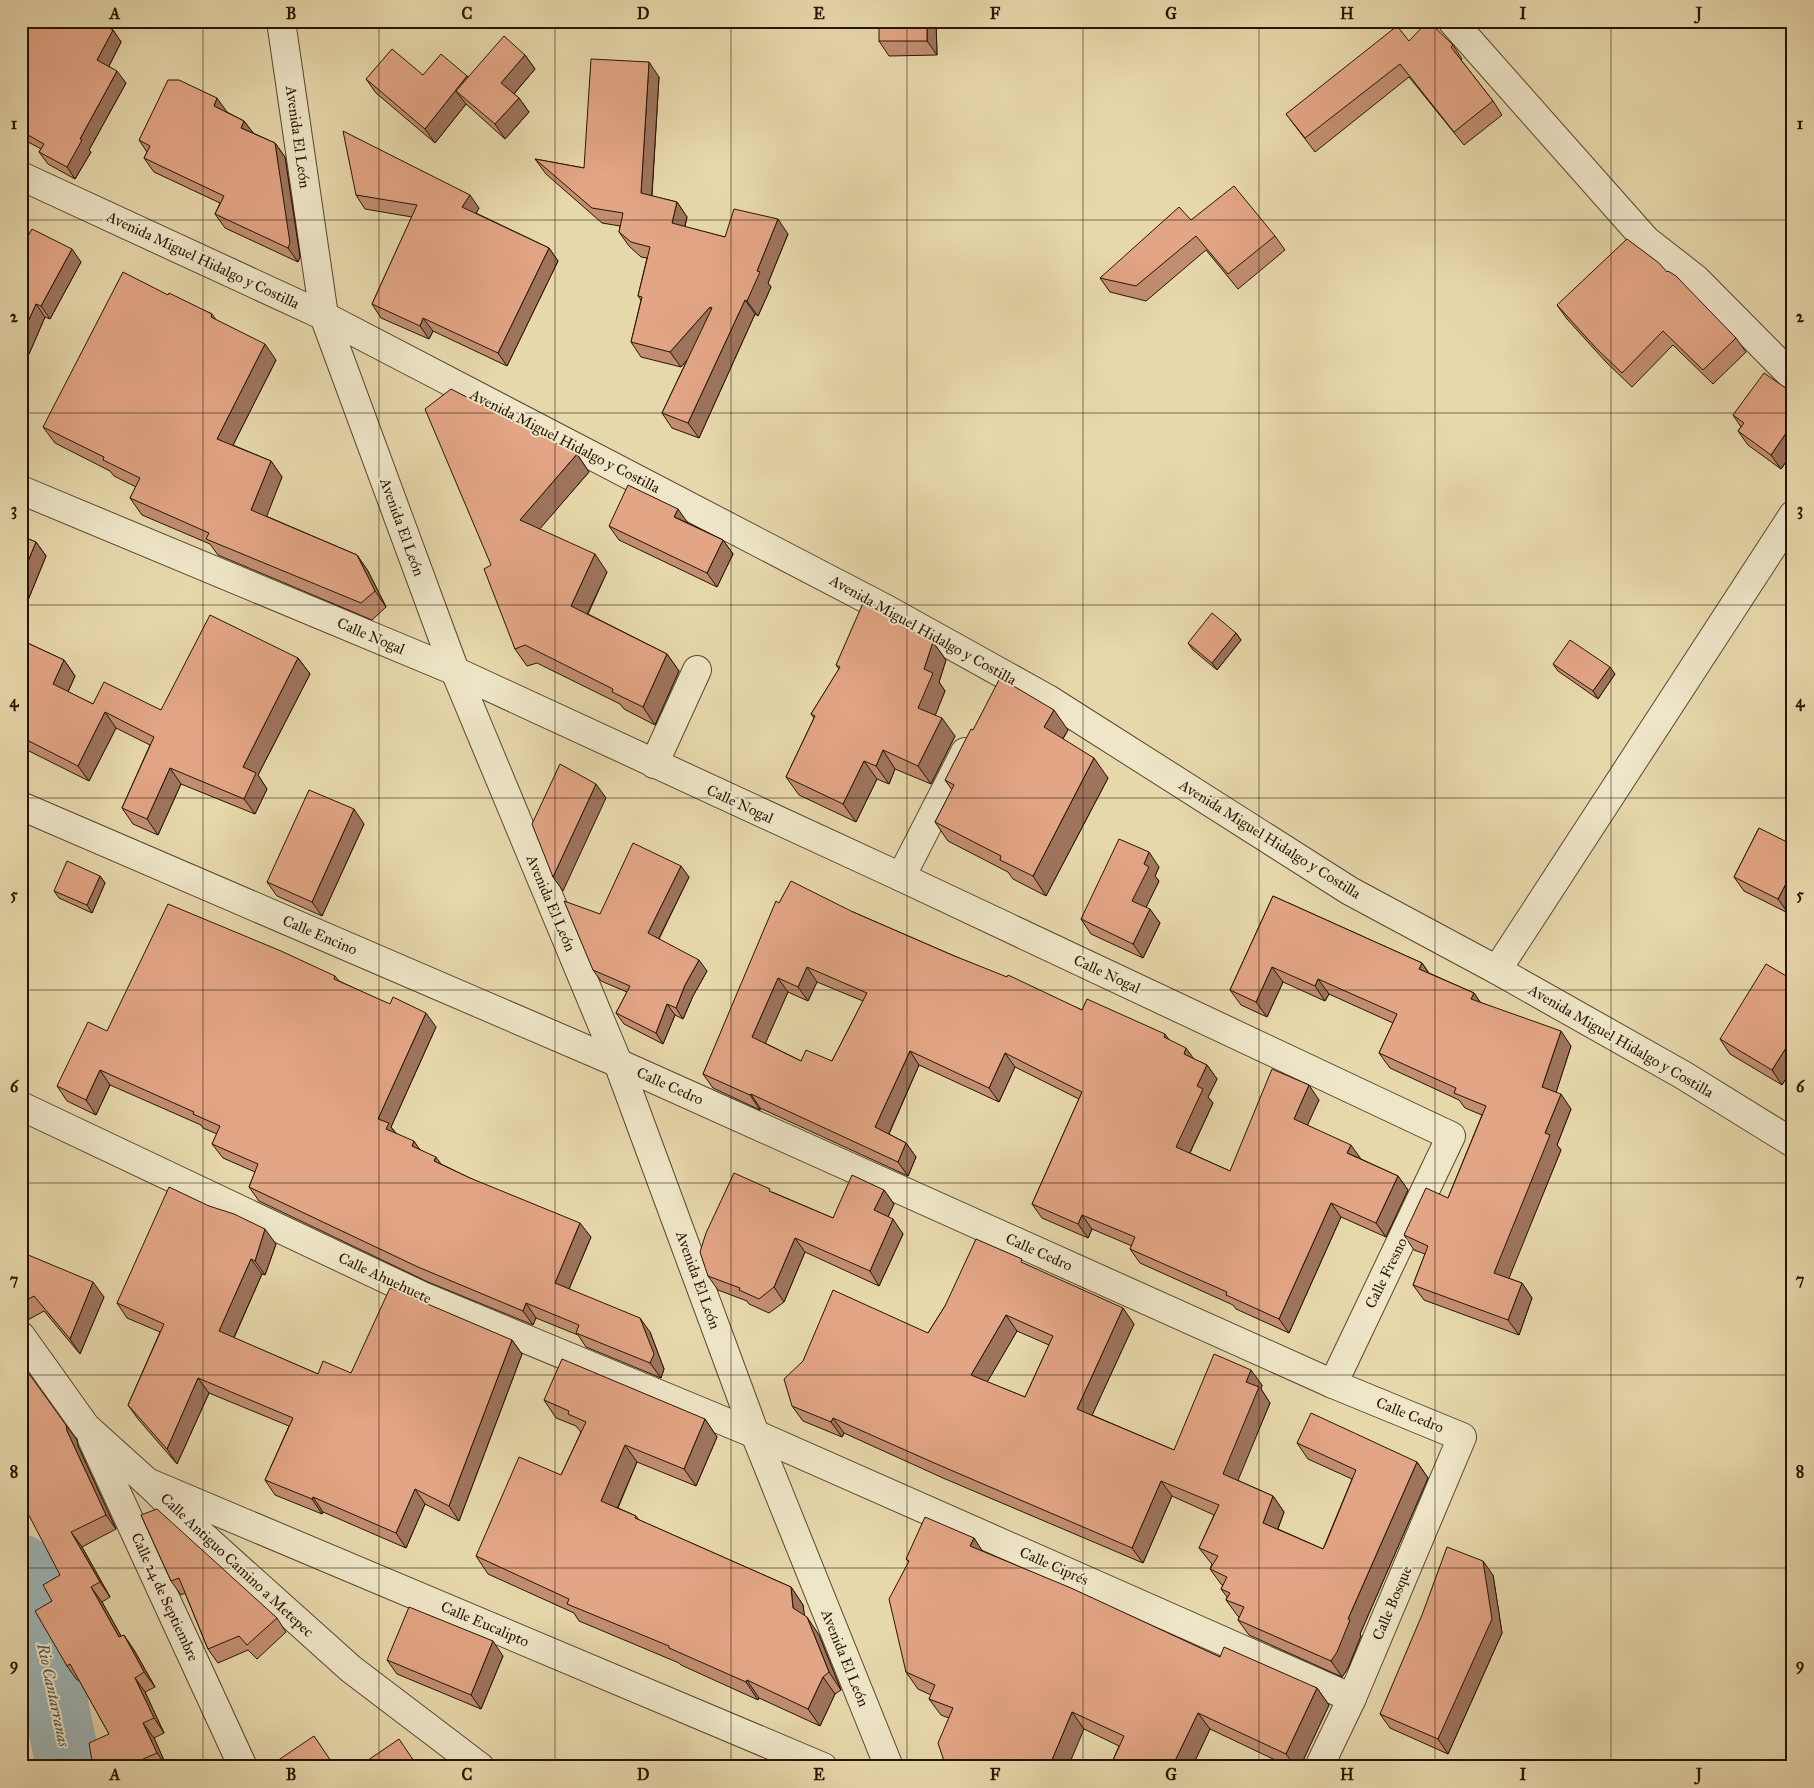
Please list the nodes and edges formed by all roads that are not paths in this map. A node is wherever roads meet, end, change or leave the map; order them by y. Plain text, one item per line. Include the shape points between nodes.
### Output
1 (1452, 21) edge
2 (282, 27) edge
3 (21, 176) edge
4 (324, 316) junction
5 (1793, 377) edge
6 (21, 490) edge
7 (1793, 515) edge
8 (697, 670) dead end
9 (455, 671) junction
10 (977, 727) edge
11 (654, 764) junction
12 (21, 806) edge
13 (900, 877) junction
14 (1497, 970) junction
15 (618, 1063) junction
16 (21, 1106) edge
17 (1451, 1136) joint
18 (1793, 1143) edge
19 (21, 1336) edge
20 (1333, 1384) junction
21 (86, 1427) junction
22 (756, 1434) junction
23 (1462, 1437) joint
24 (147, 1482) junction
25 (1352, 1698) junction
26 (243, 1767) edge
27 (480, 1767) edge
28 (823, 1767) edge
29 (889, 1767) edge
30 (1319, 1767) edge

1 - 5 street via 1646,240 1696,279
2 - 4 street, Avenida El León
3 - 4 street, Avenida Miguel Hidalgo y Costilla
4 - 9 street, Avenida El León
4 - 14 street, Avenida Miguel Hidalgo y Costilla via 896,614 1048,699 1350,891
6 - 9 street, Calle Nogal
7 - 14 street
8 - 11 street
9 - 11 street, Calle Nogal
9 - 15 street, Avenida El León
10 - 13 street
11 - 13 street, Calle Nogal
12 - 15 street, Calle Encino
13 - 17 street, Calle Nogal
14 - 18 street, Avenida Miguel Hidalgo y Costilla via 1683,1075
15 - 20 street, Calle Cedro
15 - 22 street, Avenida El León
16 - 22 street, Calle Ahuehuete via 422,1296
17 - 20 street, Calle Fresno
19 - 21 street, Calle Antiguo Camino a Metepec
20 - 23 street, Calle Cedro
21 - 24 street, Calle Antiguo Camino a Metepec
21 - 26 street, Calle 24 de Septiembre
22 - 25 street, Calle Ciprés
22 - 29 street, Avenida El León
23 - 25 street, Calle Bosque
24 - 27 street, Calle Antiguo Camino a Metepec via 350,1669
24 - 28 street, Calle Eucalipto
25 - 30 street, Calle Bosque

